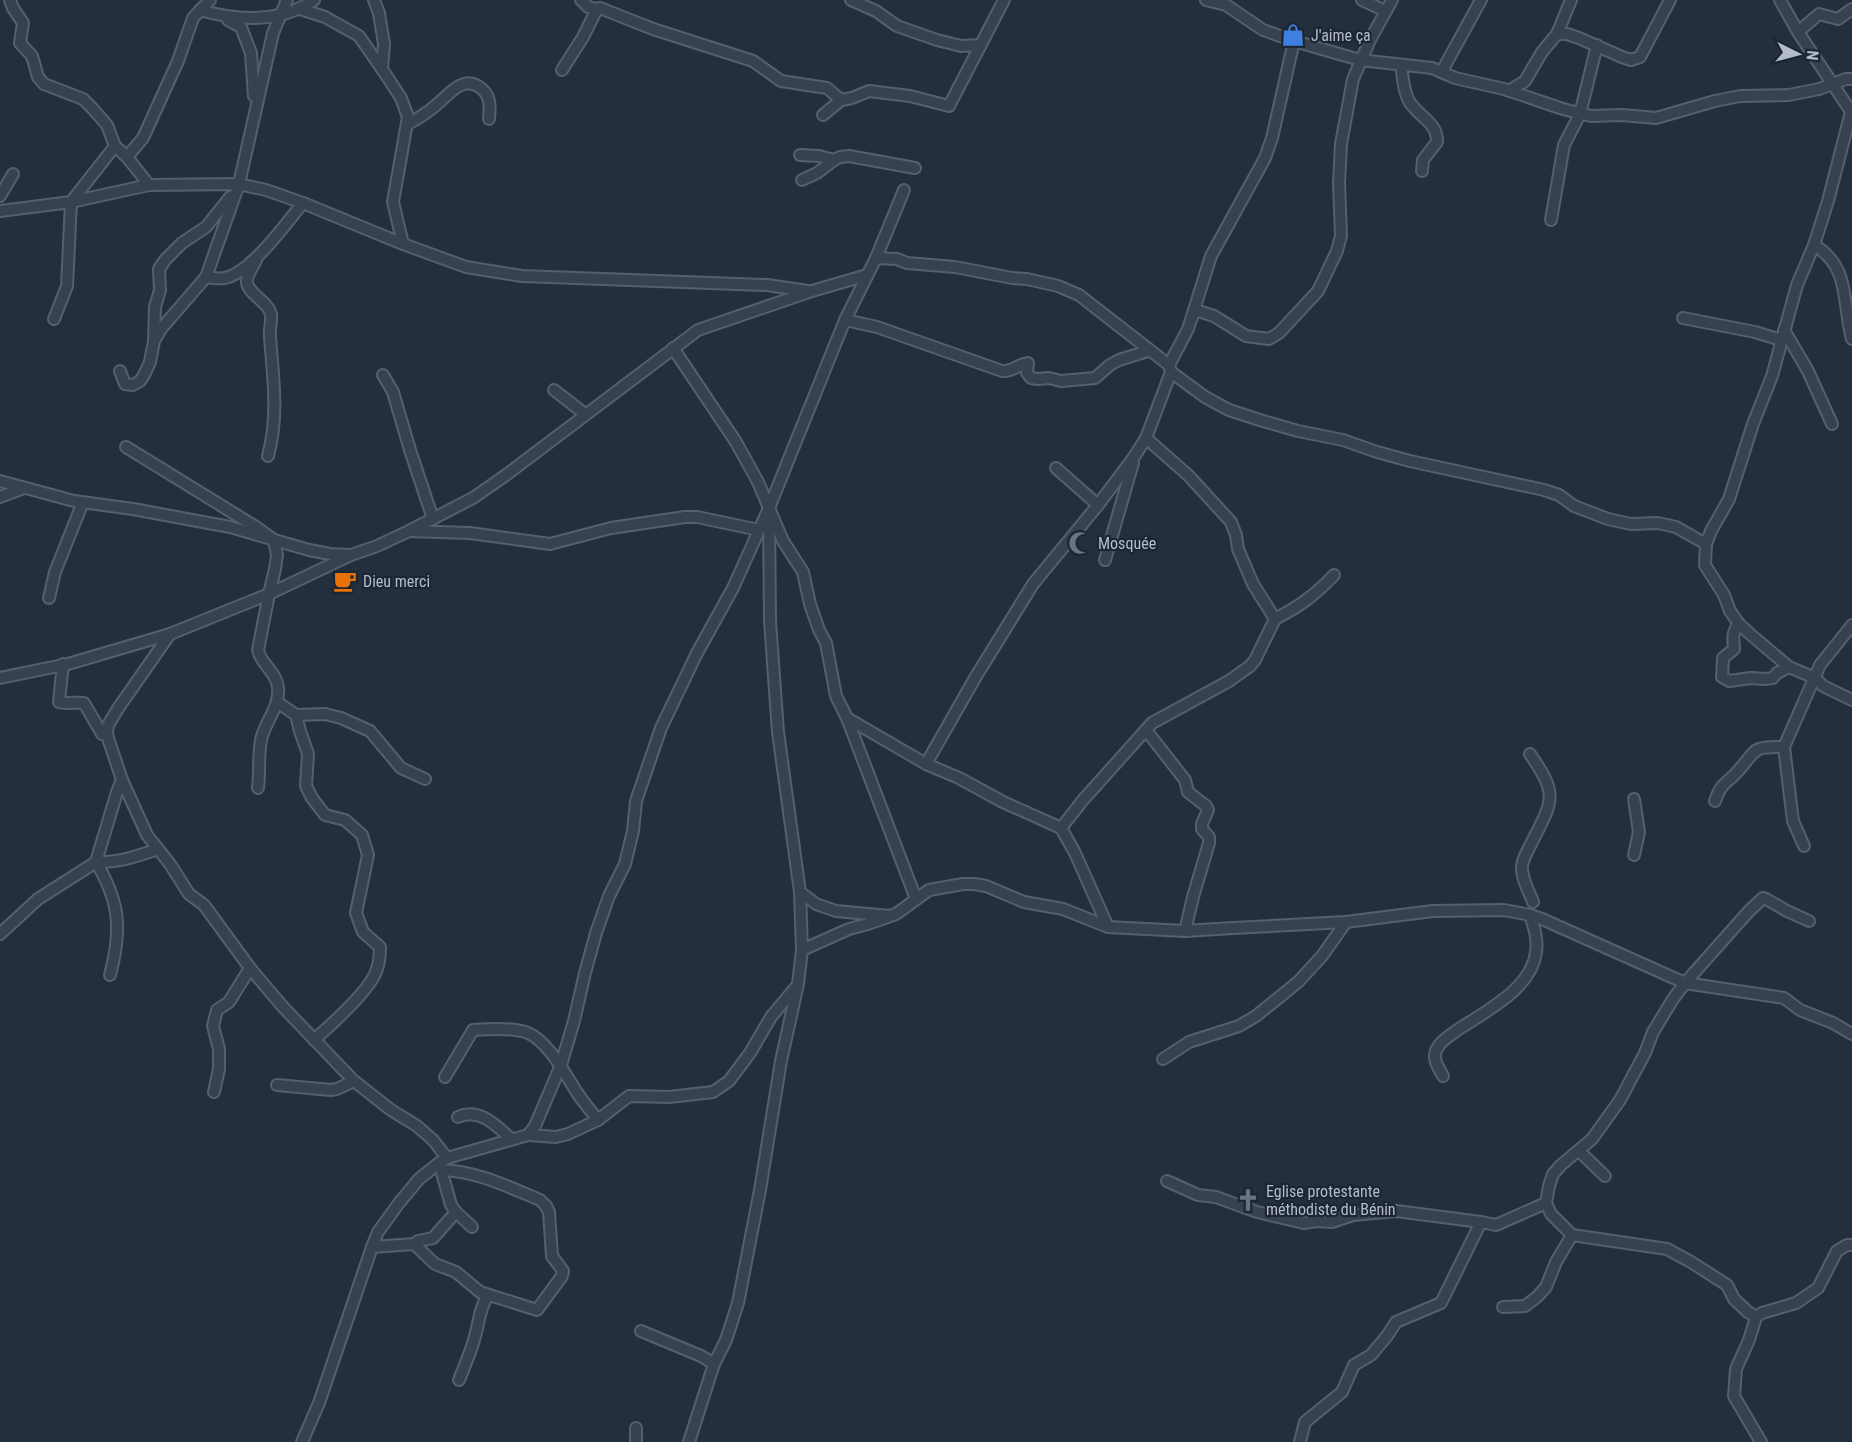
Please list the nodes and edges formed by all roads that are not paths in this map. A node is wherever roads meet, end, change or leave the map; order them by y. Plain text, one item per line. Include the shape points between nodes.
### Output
1 (10, 0) edge
2 (210, 0) edge
3 (287, 0) edge
4 (314, 0) edge
5 (374, 0) edge
6 (581, 0) edge
7 (851, 0) edge
8 (1004, 0) edge
9 (1206, 0) edge
10 (1362, 0) edge
11 (1392, 0) edge
12 (1481, 0) edge
13 (1571, 0) edge
14 (1670, 0) edge
15 (1780, 0) edge
16 (300, 9) junction
17 (597, 9) junction
18 (1852, 9) edge
19 (200, 10) junction
20 (1386, 11) junction
21 (281, 14) junction
22 (223, 17) junction
23 (1798, 32) junction
24 (1557, 34) junction
25 (1294, 41) junction
26 (981, 45) junction
27 (1598, 45) junction
28 (1360, 60) junction
29 (1401, 65) junction
30 (382, 69) junction
31 (562, 70) dead end
32 (1442, 71) junction
33 (1852, 79) edge
34 (1833, 85) junction
35 (1509, 92) junction
36 (841, 100) junction
37 (1852, 113) edge
38 (254, 114) junction
39 (1580, 114) junction
40 (823, 115) dead end
41 (489, 119) dead end
42 (408, 124) junction
43 (115, 147) junction
44 (800, 155) dead end
45 (127, 157) junction
46 (834, 160) junction
47 (915, 168) dead end
48 (1422, 171) dead end
49 (13, 174) dead end
50 (802, 180) dead end
51 (239, 184) junction
52 (150, 185) junction
53 (904, 190) dead end
54 (0, 196) edge
55 (71, 202) junction
56 (303, 202) junction
57 (0, 211) edge
58 (1551, 219) dead end
59 (404, 244) junction
60 (1814, 245) junction
61 (259, 255) junction
62 (876, 258) junction
63 (867, 275) junction
64 (206, 277) junction
65 (812, 291) junction
66 (1683, 318) dead end
67 (54, 319) dead end
68 (845, 320) junction
69 (1188, 329) junction
70 (1783, 335) junction
71 (1852, 339) edge
72 (154, 341) junction
73 (673, 348) junction
74 (1149, 351) junction
75 (1170, 368) junction
76 (120, 371) dead end
77 (383, 375) dead end
78 (554, 390) dead end
79 (585, 414) junction
80 (1832, 424) dead end
81 (1146, 438) junction
82 (126, 447) dead end
83 (268, 456) dead end
84 (1134, 457) junction
85 (1056, 468) dead end
86 (0, 481) edge
87 (27, 487) junction
88 (0, 497) edge
89 (83, 502) junction
90 (1098, 506) junction
91 (226, 508) junction
92 (769, 508) junction
93 (433, 519) junction
94 (230, 527) junction
95 (759, 530) junction
96 (409, 531) junction
97 (274, 540) junction
98 (1706, 544) junction
99 (351, 555) junction
100 (1105, 560) dead end
101 (1334, 575) dead end
102 (269, 594) junction
103 (49, 598) dead end
104 (1275, 620) junction
105 (1739, 624) junction
106 (1852, 626) edge
107 (170, 634) junction
108 (63, 664) junction
109 (1789, 666) junction
110 (0, 678) edge
111 (1815, 678) junction
112 (1852, 700) edge
113 (277, 702) junction
114 (296, 715) junction
115 (847, 718) junction
116 (1146, 730) junction
117 (102, 734) dead end
118 (1784, 747) junction
119 (1530, 754) dead end
120 (926, 764) junction
121 (425, 779) dead end
122 (122, 780) junction
123 (258, 788) dead end
124 (1634, 799) dead end
125 (1715, 801) dead end
126 (1061, 828) junction
127 (1804, 846) dead end
128 (158, 849) junction
129 (1634, 855) dead end
130 (96, 862) junction
131 (800, 892) junction
132 (916, 899) junction
133 (1533, 902) dead end
134 (1530, 915) junction
135 (890, 916) junction
136 (1809, 921) dead end
137 (1346, 922) junction
138 (1108, 927) junction
139 (1185, 931) junction
140 (0, 934) edge
141 (802, 951) junction
142 (250, 968) junction
143 (110, 975) dead end
144 (1685, 983) junction
145 (798, 984) junction
146 (1852, 1034) edge
147 (314, 1040) junction
148 (1163, 1059) dead end
149 (561, 1065) junction
150 (1443, 1076) dead end
151 (445, 1077) dead end
152 (354, 1081) junction
153 (277, 1085) dead end
154 (214, 1092) dead end
155 (458, 1117) dead end
156 (598, 1120) junction
157 (528, 1135) junction
158 (511, 1138) junction
159 (1580, 1151) junction
160 (443, 1164) junction
161 (1605, 1176) dead end
162 (1167, 1181) dead end
163 (1546, 1203) junction
164 (456, 1212) junction
165 (1481, 1222) junction
166 (472, 1227) dead end
167 (1572, 1235) junction
168 (414, 1244) junction
169 (1852, 1245) edge
170 (372, 1247) junction
171 (488, 1295) junction
172 (1503, 1307) dead end
173 (1756, 1317) junction
174 (641, 1331) dead end
175 (714, 1364) junction
176 (459, 1380) dead end
177 (636, 1428) dead end
178 (302, 1442) edge
179 (636, 1442) edge
180 (689, 1442) edge
181 (1300, 1442) edge
182 (1761, 1442) edge

1 - 43 street via 22,23 20,43 32,56 40,81 83,99 107,124
2 - 19 street
3 - 21 street
4 - 16 street
5 - 30 street via 384,44
6 - 17 street
7 - 26 street via 897,26 937,40 961,46
8 - 26 street
9 - 25 street via 1226,5 1263,30
10 - 20 street
11 - 20 street
12 - 32 street
13 - 24 street
14 - 27 street via 1640,57 1631,60
15 - 23 street
16 - 21 street
16 - 30 street via 325,17 359,36
17 - 31 street
17 - 36 street via 753,61 780,81 827,88
18 - 23 street via 1838,19 1816,15
19 - 22 street
19 - 45 street via 193,18 143,138
20 - 28 street
21 - 22 street via 251,19
21 - 38 street
22 - 38 street via 241,27 251,53
23 - 34 street
24 - 27 street
24 - 35 street via 1525,81
25 - 28 street
25 - 69 street via 1265,158 1211,256
26 - 36 street via 949,106 873,91
27 - 39 street
28 - 29 street
28 - 69 street via 1341,144 1341,236 1318,291 1269,339 1246,336 1214,316 1195,310
29 - 32 street
29 - 48 street via 1408,100 1437,131 1437,142 1423,160
30 - 42 street via 401,98
32 - 35 street
33 - 34 street
34 - 37 street
34 - 39 street via 1789,95 1740,96 1656,118
35 - 39 street
36 - 40 street
37 - 60 street
38 - 51 street
39 - 58 street via 1564,145
41 - 42 street via 485,92 474,83 465,82
42 - 59 street via 393,202
43 - 45 street
43 - 55 street
44 - 46 street
45 - 52 street
46 - 47 street via 849,156
46 - 50 street
49 - 54 street
51 - 52 street
51 - 56 street
51 - 64 street
51 - 72 street via 207,227 182,243 159,269
52 - 55 street
53 - 62 street
55 - 57 street
55 - 67 street via 66,286
56 - 59 street
56 - 61 street
59 - 65 street via 466,267 522,276 767,285
60 - 70 street via 1797,285
60 - 71 street via 1839,269
61 - 64 street via 227,278
61 - 83 street via 246,280 271,313 275,413
62 - 63 street
62 - 74 street via 955,267 1058,286 1079,295
63 - 65 street
63 - 68 street
64 - 72 street
65 - 73 street via 698,330
66 - 70 street
68 - 74 street via 1002,371 1028,363 1027,374 1038,379 1095,378 1119,360
68 - 92 street
69 - 75 street
70 - 80 street via 1808,371
70 - 98 street via 1729,499
72 - 76 street via 150,362 140,381 133,386 125,384
73 - 79 street
73 - 92 street via 736,441
74 - 75 street
75 - 81 street
75 - 98 street via 1205,397 1246,416 1410,461 1544,490 1608,519 1676,527
77 - 93 street via 393,392
78 - 79 street
79 - 93 street via 473,498
81 - 84 street
81 - 104 street via 1232,522 1253,584
82 - 91 street
84 - 90 street
84 - 100 street
85 - 90 street
86 - 87 street
87 - 88 street
87 - 89 street
89 - 94 street
89 - 103 street via 55,572
90 - 120 street via 1034,584
91 - 94 street
91 - 97 street
92 - 95 street
92 - 115 street via 783,541 803,572 810,604 826,643 836,696
92 - 131 street via 770,621 778,732
93 - 96 street
94 - 97 street
95 - 96 street via 685,517 611,528 550,544 470,533
95 - 149 street via 661,728 636,801 625,864 596,933
96 - 99 street
97 - 99 street via 330,554
97 - 102 street via 277,555
98 - 105 street via 1706,565
99 - 102 street
101 - 104 street via 1303,604
102 - 107 street
102 - 113 street via 258,650 278,684
104 - 116 street via 1250,666 1162,716
105 - 109 street
105 - 109 street via 1732,635 1734,649 1722,658 1722,677 1729,681 1766,680
106 - 111 street via 1820,665
107 - 108 street
107 - 122 street via 108,725 108,738
108 - 110 street
108 - 117 street via 58,702 84,703
109 - 111 street
111 - 112 street
111 - 118 street
113 - 114 street
113 - 123 street via 261,739
114 - 121 street via 325,714 370,731 402,768
114 - 147 street via 308,754 306,786 312,798 325,815 345,820 362,835 368,855 356,913 363,932 380,947 380,960 368,984
115 - 120 street
115 - 132 street
116 - 126 street
116 - 139 street via 1185,780 1188,792 1208,810 1202,829 1209,843
118 - 125 street via 1752,752 1737,772 1724,781
118 - 127 street via 1793,821
119 - 133 street via 1551,793 1549,806 1522,865
120 - 126 street
122 - 128 street via 147,835
122 - 130 street
124 - 129 street via 1639,832
126 - 138 street
128 - 130 street via 128,859
128 - 142 street
130 - 140 street via 38,899
130 - 143 street via 108,883 117,918 118,940
131 - 135 street via 816,904 836,910
131 - 141 street
132 - 135 street
132 - 138 street via 929,890 974,884 1024,902 1063,909
134 - 137 street via 1504,910 1433,911
134 - 144 street
134 - 150 street via 1536,939 1531,969 1507,997 1437,1048 1436,1062
135 - 141 street via 849,929
136 - 144 street via 1763,898
137 - 139 street
137 - 148 street via 1298,982 1256,1016 1239,1026 1189,1042
138 - 139 street
141 - 145 street
142 - 147 street
142 - 154 street via 229,1002 217,1010 213,1026 219,1069
144 - 146 street via 1784,998 1800,1010
144 - 159 street via 1653,1032 1620,1100
145 - 156 street via 723,1086 713,1092 689,1095 629,1096
145 - 175 street via 738,1303
147 - 152 street
149 - 151 street via 530,1034 516,1030 473,1030
149 - 156 street
149 - 157 street
152 - 153 street via 330,1090
152 - 160 street via 433,1140
155 - 158 street via 470,1113 485,1118
156 - 157 street via 562,1135
157 - 158 street
158 - 160 street
159 - 161 street
159 - 163 street via 1554,1174
160 - 164 street
160 - 170 street via 419,1179 378,1232
160 - 171 street via 540,1200 549,1212 552,1256 562,1268 562,1276 537,1310
162 - 165 street via 1198,1195 1304,1223 1396,1211
163 - 165 street via 1496,1225
163 - 167 street via 1551,1214
164 - 166 street
164 - 168 street via 433,1238
165 - 181 street via 1441,1303 1396,1322 1371,1355 1354,1365 1342,1392 1305,1422
167 - 172 street via 1537,1297 1525,1306
167 - 173 street via 1667,1249 1727,1285 1734,1299
168 - 170 street
168 - 171 street via 435,1264 456,1272
169 - 173 street via 1836,1251 1818,1288 1796,1303
170 - 178 street
171 - 176 street
173 - 182 street via 1736,1369 1734,1396
174 - 175 street
175 - 180 street
177 - 179 street

